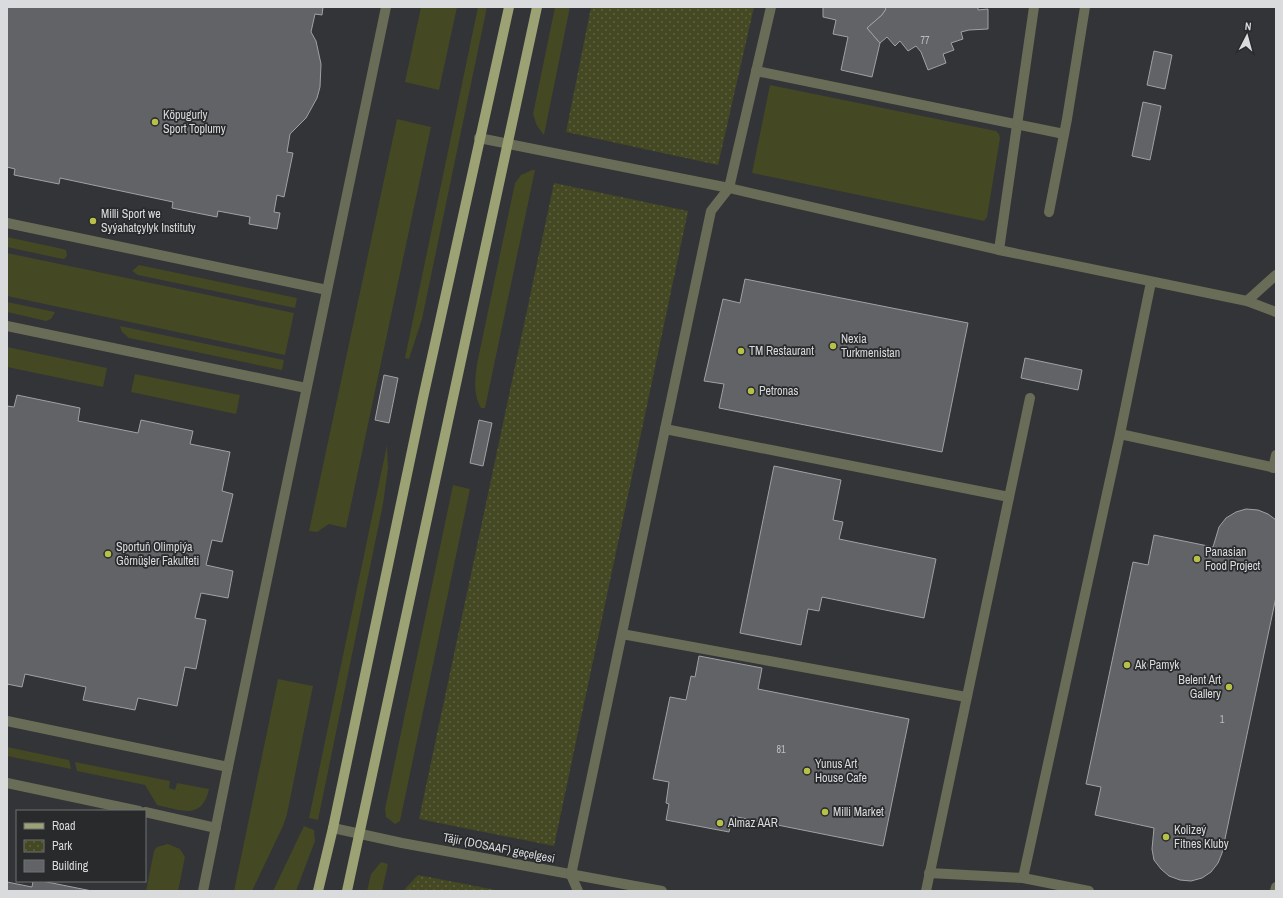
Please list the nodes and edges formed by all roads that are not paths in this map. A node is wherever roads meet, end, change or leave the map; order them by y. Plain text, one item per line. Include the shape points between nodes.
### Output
1 (386, 7) edge
2 (509, 7) edge
3 (537, 7) edge
4 (771, 7) edge
5 (1034, 7) edge
6 (1085, 7) edge
7 (756, 71) junction
8 (1016, 124) junction
9 (1064, 134) junction
10 (479, 138) junction
11 (507, 144) junction
12 (729, 188) junction
13 (1049, 212) dead end
14 (7, 223) edge
15 (999, 250) junction
16 (1276, 275) edge
17 (1151, 282) junction
18 (327, 290) junction
19 (1247, 301) junction
20 (1276, 312) edge
21 (7, 326) edge
22 (306, 388) junction
23 (1030, 398) dead end
24 (665, 429) junction
25 (1120, 434) junction
26 (1276, 455) edge
27 (1275, 468) edge
28 (1009, 497) junction
29 (622, 634) junction
30 (966, 696) junction
31 (7, 721) edge
32 (228, 767) junction
33 (7, 783) edge
34 (134, 810) edge
35 (146, 812) edge
36 (216, 828) junction
37 (333, 828) junction
38 (360, 834) junction
39 (929, 873) junction
40 (571, 875) junction
41 (1023, 878) junction
42 (1276, 887) edge
43 (203, 891) edge
44 (318, 891) edge
45 (348, 891) edge
46 (578, 891) edge
47 (662, 891) edge
48 (926, 891) edge
49 (1088, 891) edge
50 (1275, 891) edge

1 - 18 street
2 - 10 main road
3 - 11 main road
4 - 7 street
5 - 8 street
6 - 9 street
7 - 8 street
7 - 12 street
8 - 9 street
8 - 15 street
9 - 13 street
10 - 11 street
10 - 37 main road
11 - 12 street
11 - 38 main road
12 - 15 street
12 - 24 street via 711,211
14 - 18 street
15 - 17 street
16 - 19 street
17 - 19 street
17 - 25 street
18 - 22 street
19 - 20 street
21 - 22 street
22 - 32 street
23 - 28 street
24 - 28 street
24 - 29 street
25 - 27 street
25 - 41 street
26 - 27 street
28 - 30 street
29 - 30 street
29 - 40 street
30 - 39 street
31 - 32 street
32 - 36 street
33 - 34 street
35 - 36 street
36 - 43 street
37 - 38 street, Täjir (DOSAAF) geçelgesi
37 - 44 main road
38 - 40 street, Täjir (DOSAAF) geçelgesi
38 - 45 main road
39 - 41 street
39 - 48 street
40 - 46 street
40 - 47 street, Täjir (DOSAAF) geçelgesi
41 - 49 street
42 - 50 street

